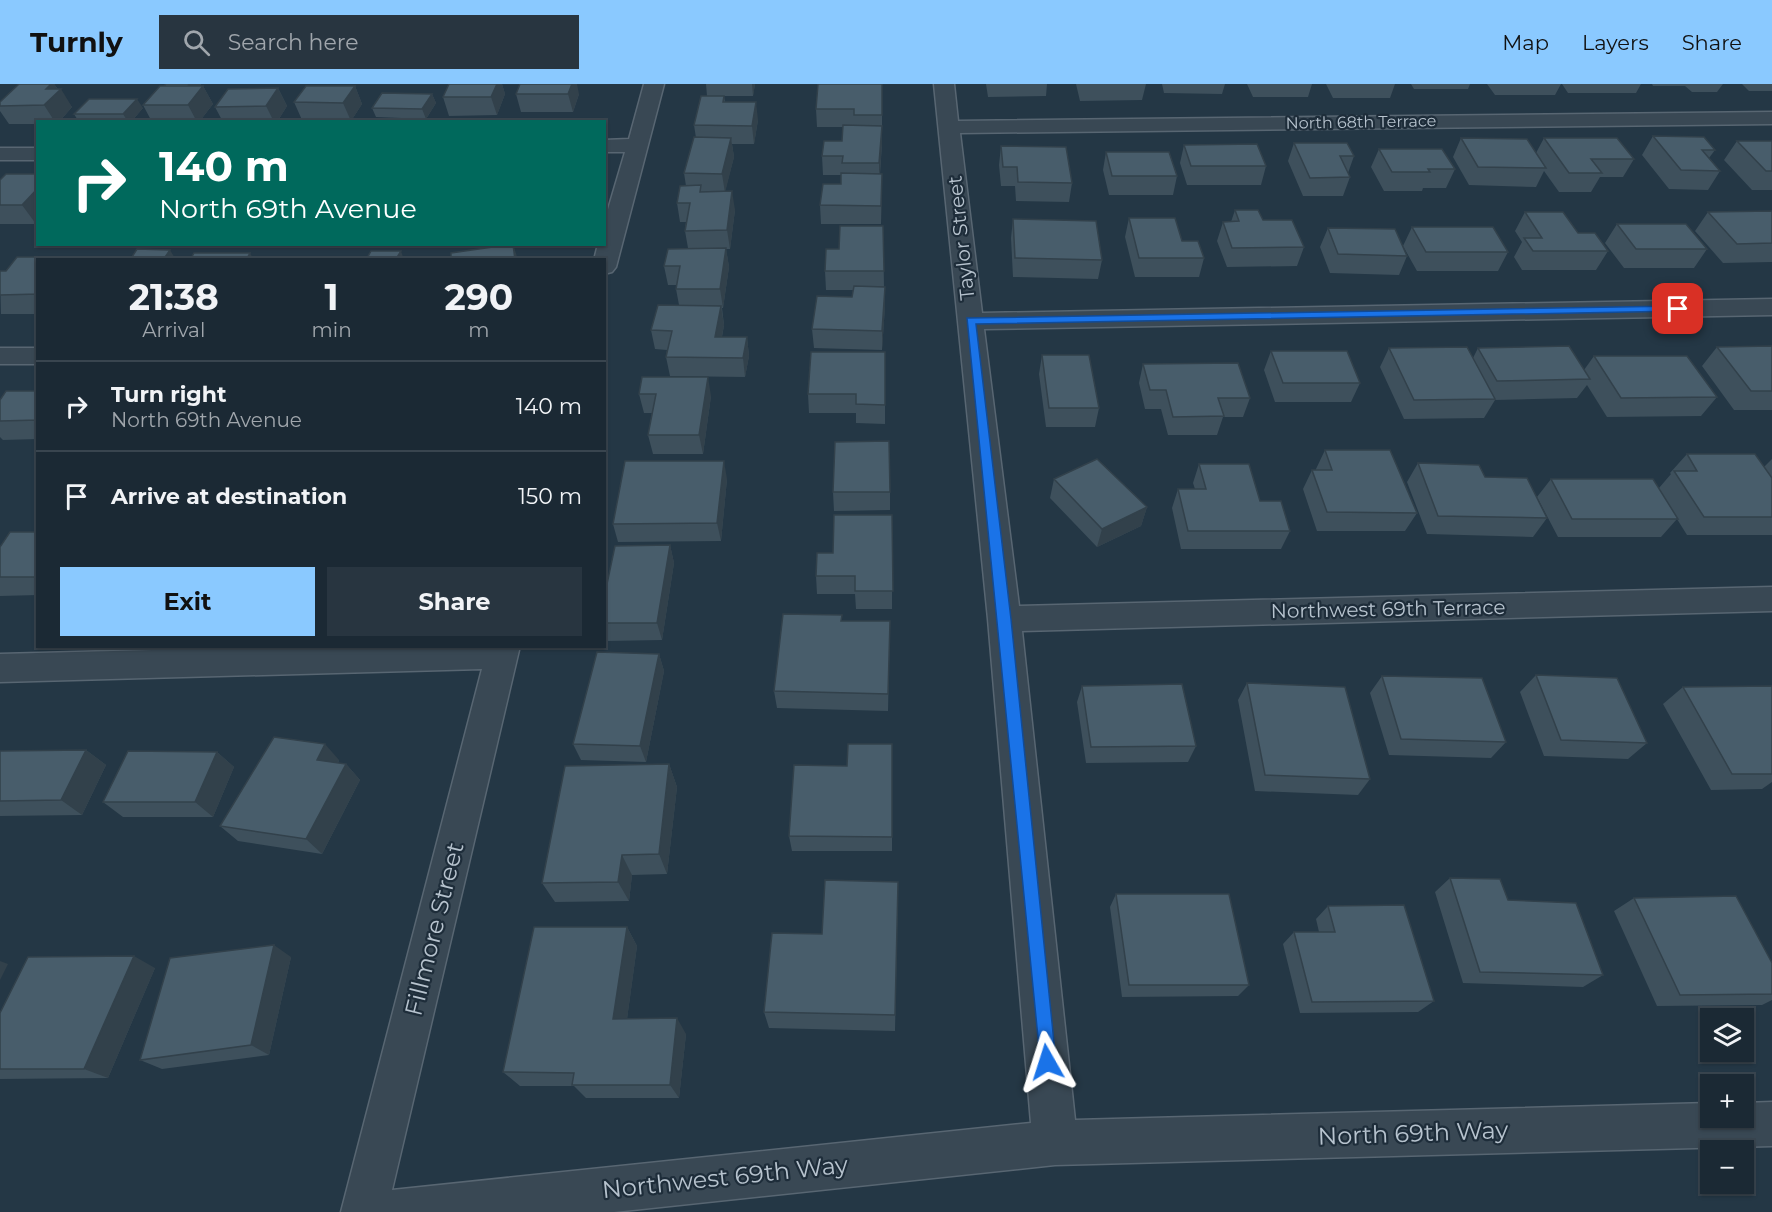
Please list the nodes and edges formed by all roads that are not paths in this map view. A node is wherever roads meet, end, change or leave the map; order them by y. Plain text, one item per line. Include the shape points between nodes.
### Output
1 (654, 84) edge
2 (944, 84) edge
3 (1772, 117) edge
4 (949, 128) junction
5 (638, 145) junction
6 (606, 146) edge
7 (0, 154) edge
8 (36, 154) edge
9 (606, 260) edge
10 (1772, 307) edge
11 (970, 321) junction
12 (0, 356) edge
13 (36, 356) edge
14 (1772, 599) edge
15 (1005, 619) junction
16 (502, 651) edge
17 (0, 668) edge
18 (1772, 1124) edge
19 (1055, 1143) junction
20 (364, 1212) edge
21 (395, 1212) edge

1 - 5 street
2 - 4 street, Taylor Street
3 - 4 street, North 68th Terrace
4 - 11 street, Taylor Street
5 - 6 street
5 - 9 street
7 - 8 street
10 - 11 street
11 - 15 street, Taylor Street
12 - 13 street
14 - 15 street, Northwest 69th Terrace
15 - 19 street, Taylor Street
16 - 17 street
16 - 20 street, Fillmore Street
18 - 19 street, North 69th Way
19 - 21 street, Northwest 69th Way

